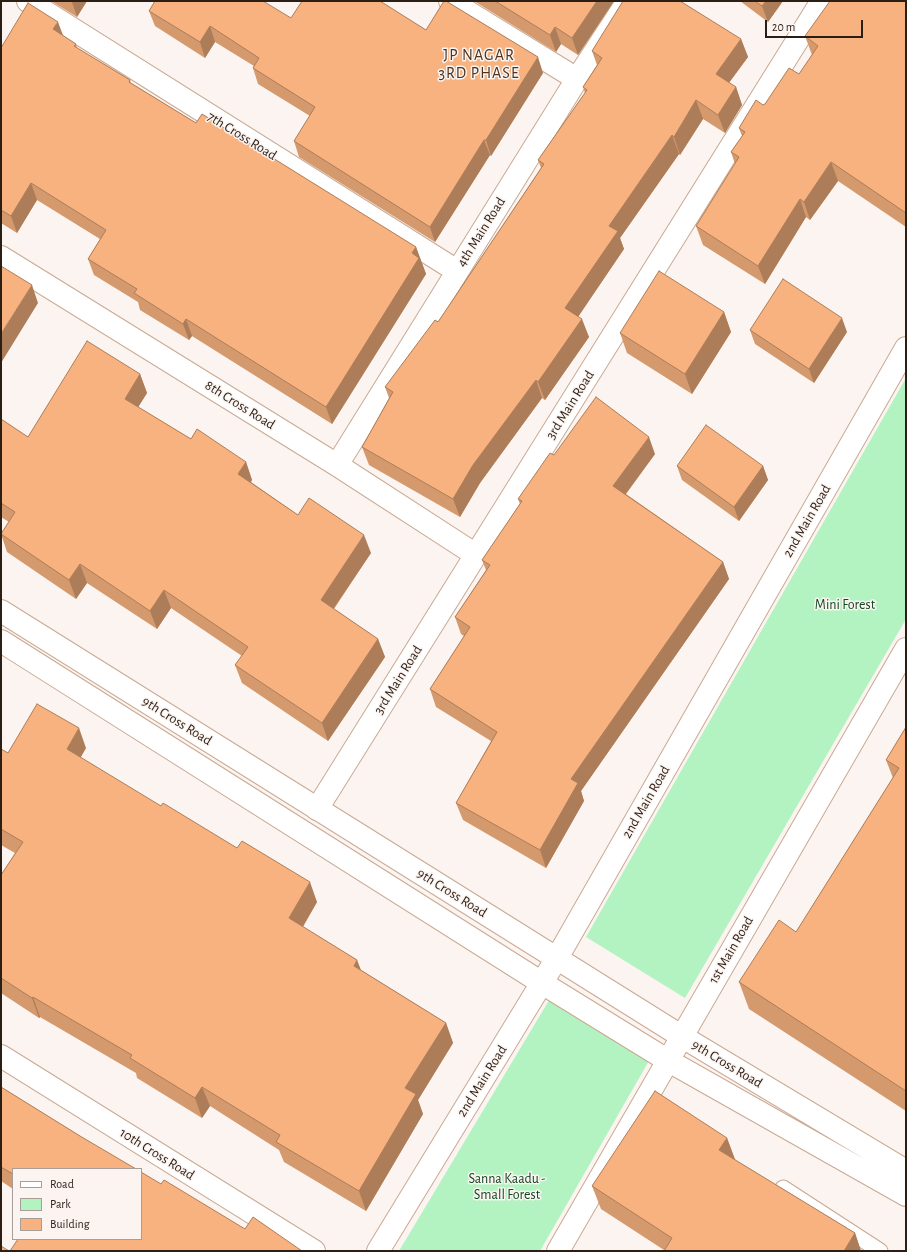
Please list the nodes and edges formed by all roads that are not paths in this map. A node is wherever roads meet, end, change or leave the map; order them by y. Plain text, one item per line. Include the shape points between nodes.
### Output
1 (28, 1) edge
2 (450, 1) edge
3 (628, 1) edge
4 (822, 1) edge
5 (577, 79) junction
6 (1, 257) edge
7 (457, 271) junction
8 (906, 348) edge
9 (337, 465) junction
10 (476, 555) junction
11 (1, 611) edge
12 (1, 640) edge
13 (906, 649) edge
14 (317, 809) junction
15 (557, 958) junction
16 (542, 983) junction
17 (681, 1036) junction
18 (1, 1056) edge
19 (667, 1060) junction
20 (906, 1171) edge
21 (783, 1188) edge
22 (906, 1195) edge
23 (314, 1251) edge
24 (378, 1251) edge
25 (558, 1251) edge
26 (880, 1251) edge

1 - 7 street, 7th Cross Road
2 - 5 street
3 - 5 street, 4th Main Road
4 - 10 street, 3rd Main Road
5 - 7 street, 4th Main Road
6 - 9 street, 8th Cross Road
7 - 9 street, 4th Main Road
8 - 15 street, 2nd Main Road
9 - 10 street, 8th Cross Road
10 - 14 street, 3rd Main Road
11 - 14 street, 9th Cross Road
12 - 16 street, 9th Cross Road
13 - 17 street, 1st Main Road
14 - 15 street, 9th Cross Road
15 - 16 street, 2nd Main Road
15 - 17 street, 9th Cross Road
16 - 19 street, 9th Cross Road
16 - 24 street, 2nd Main Road
17 - 19 street, 1st Main Road
17 - 20 street, 9th Cross Road
18 - 23 street, 10th Cross Road
19 - 22 street, 9th Cross Road
19 - 25 street, 1st Main Road
21 - 26 lane

